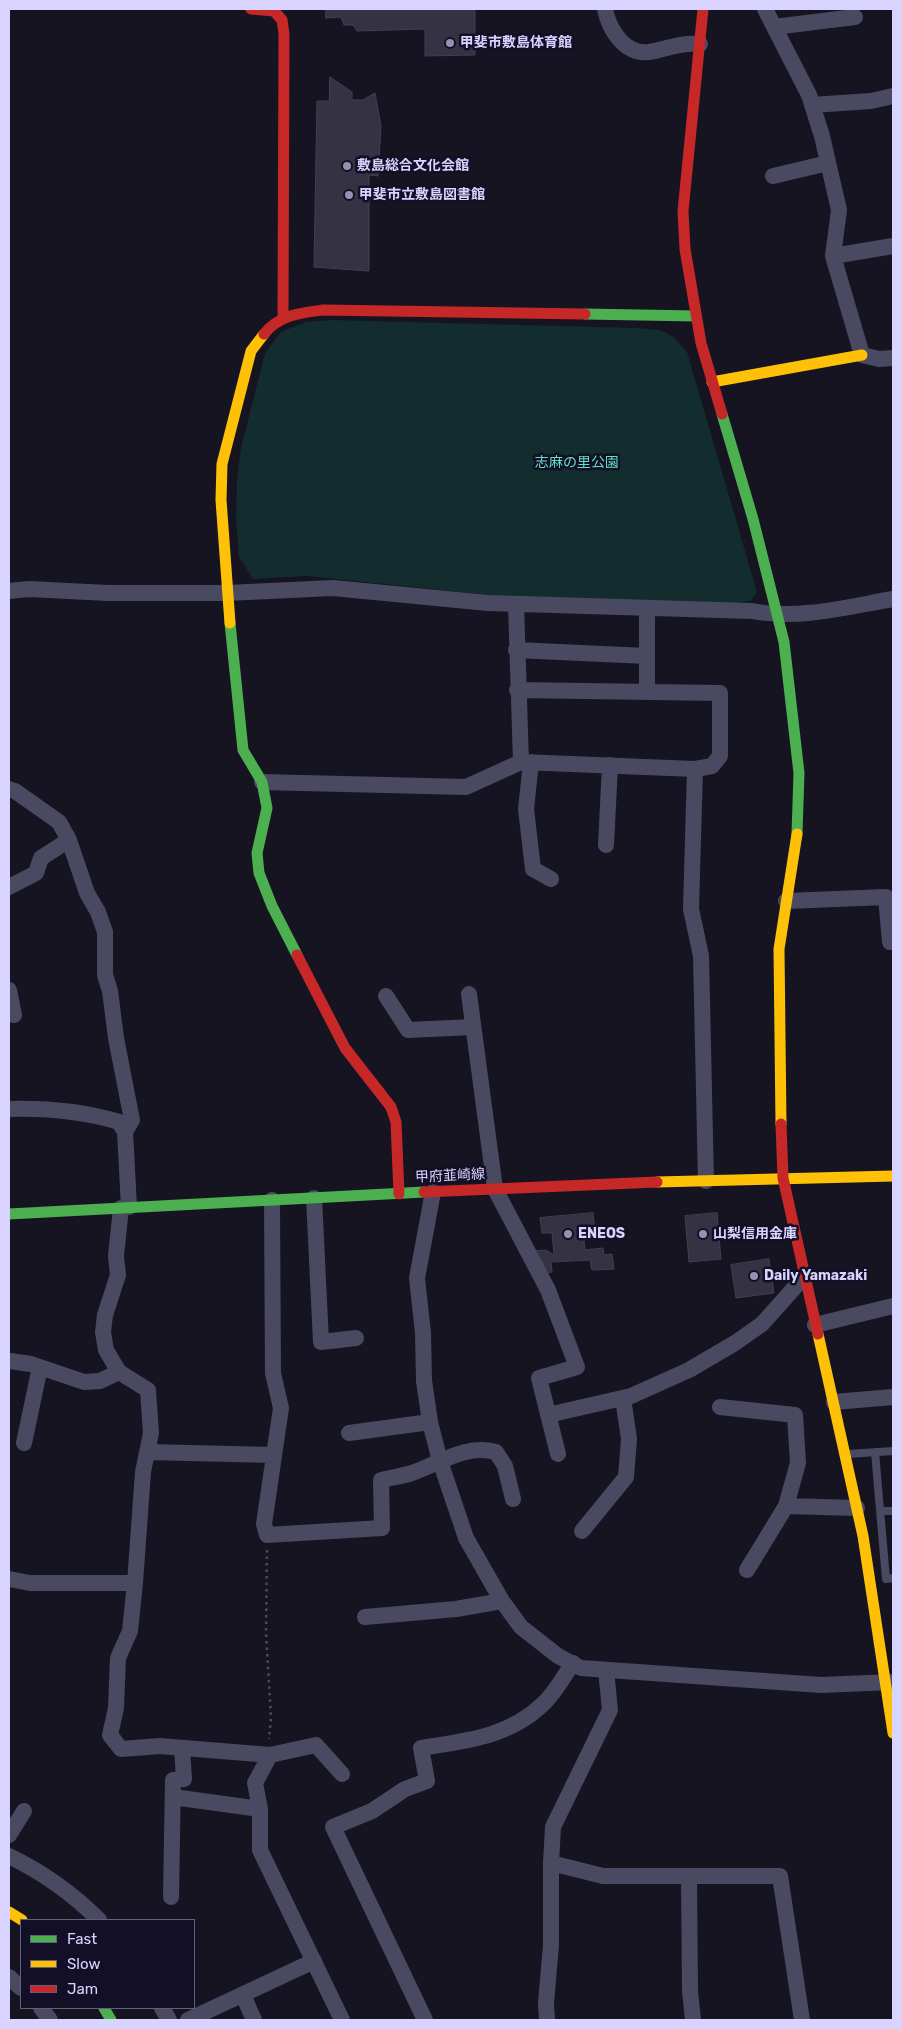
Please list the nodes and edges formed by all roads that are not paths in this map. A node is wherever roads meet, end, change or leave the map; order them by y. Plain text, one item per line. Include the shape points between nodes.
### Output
1 (251, 9) edge
2 (605, 9) edge
3 (703, 9) edge
4 (765, 9) edge
5 (856, 17) dead end
6 (774, 27) junction
7 (700, 44) junction
8 (893, 96) edge
9 (812, 105) junction
10 (828, 163) junction
11 (773, 176) dead end
12 (893, 246) edge
13 (833, 256) junction
14 (696, 316) junction
15 (283, 318) junction
16 (862, 355) junction
17 (893, 358) edge
18 (712, 382) junction
19 (9, 591) edge
20 (227, 592) junction
21 (893, 599) edge
22 (516, 604) junction
23 (647, 609) junction
24 (777, 616) junction
25 (516, 650) junction
26 (647, 656) junction
27 (517, 690) junction
28 (647, 692) junction
29 (526, 762) junction
30 (610, 766) junction
31 (695, 769) junction
32 (262, 782) junction
33 (9, 790) edge
34 (69, 840) junction
35 (606, 846) dead end
36 (551, 879) dead end
37 (9, 887) edge
38 (786, 901) junction
39 (893, 941) edge
40 (9, 990) edge
41 (469, 994) dead end
42 (386, 996) dead end
43 (14, 1015) dead end
44 (473, 1027) junction
45 (9, 1108) edge
46 (125, 1132) junction
47 (893, 1176) edge
48 (783, 1178) junction
49 (706, 1181) junction
50 (495, 1190) junction
51 (433, 1192) junction
52 (399, 1194) junction
53 (314, 1198) junction
54 (272, 1200) junction
55 (125, 1207) junction
56 (9, 1214) edge
57 (804, 1277) junction
58 (893, 1306) edge
59 (815, 1325) junction
60 (356, 1338) dead end
61 (10, 1360) edge
62 (40, 1367) junction
63 (119, 1372) junction
64 (893, 1397) edge
65 (623, 1398) junction
66 (834, 1402) junction
67 (720, 1407) dead end
68 (548, 1415) junction
69 (430, 1422) junction
70 (349, 1434) dead end
71 (24, 1443) dead end
72 (893, 1451) edge
73 (147, 1452) junction
74 (875, 1452) junction
75 (558, 1454) dead end
76 (846, 1454) junction
77 (274, 1455) junction
78 (440, 1460) junction
79 (513, 1499) dead end
80 (786, 1506) junction
81 (857, 1508) junction
82 (893, 1511) edge
83 (880, 1512) junction
84 (582, 1531) dead end
85 (747, 1570) dead end
86 (893, 1578) edge
87 (9, 1579) edge
88 (135, 1582) junction
89 (502, 1602) junction
90 (365, 1617) dead end
91 (573, 1663) junction
92 (606, 1670) junction
93 (890, 1682) edge
94 (893, 1734) edge
95 (182, 1748) junction
96 (270, 1755) junction
97 (342, 1774) dead end
98 (173, 1797) junction
99 (260, 1809) junction
100 (24, 1811) dead end
101 (9, 1835) edge
102 (9, 1856) edge
103 (551, 1863) junction
104 (689, 1877) junction
105 (171, 1897) dead end
106 (9, 1912) edge
107 (20, 1919) edge
108 (98, 1919) edge
109 (314, 1962) junction
110 (9, 1977) edge
111 (20, 1987) edge
112 (243, 1995) junction
113 (42, 2009) edge
114 (105, 2009) edge
115 (163, 2009) edge
116 (50, 2020) edge
117 (111, 2020) edge
118 (169, 2020) edge
119 (188, 2020) edge
120 (254, 2020) edge
121 (342, 2020) edge
122 (425, 2020) edge
123 (547, 2020) edge
124 (693, 2020) edge
125 (802, 2020) edge

1 - 15 street via 274,12 282,20 284,34
2 - 7 street via 614,33 634,50 648,52 686,42
3 - 7 street
4 - 6 street
5 - 6 street
6 - 9 street
7 - 14 street via 683,211 684,249
8 - 9 street via 871,102
9 - 10 street
10 - 11 street
10 - 13 street via 839,210
12 - 13 street
13 - 16 street
14 - 15 street via 324,310 299,312
14 - 18 street
15 - 20 street via 262,335 251,351 222,464
16 - 17 street
16 - 18 street
18 - 24 street via 753,519
19 - 20 street
20 - 22 street via 333,588
20 - 32 street via 243,750
21 - 24 street
22 - 23 street
22 - 25 street
23 - 24 street via 752,611
23 - 26 street
24 - 38 street via 784,642 798,773 799,820
25 - 26 street
25 - 27 street
26 - 28 street
27 - 28 street
27 - 29 street
28 - 31 street via 720,693 720,756 712,766
29 - 30 street
29 - 32 street via 466,786
29 - 36 street via 526,809 533,869
30 - 31 street
30 - 35 street
31 - 49 street via 691,909 701,956
32 - 52 street via 267,808 257,853 259,873 272,906 345,1048 390,1107 396,1122
33 - 34 street via 59,822
34 - 37 street via 41,858 36,873
34 - 46 street via 87,893 105,932 105,975 132,1120
38 - 39 street via 886,897 890,942
38 - 48 street via 779,958
40 - 43 street
41 - 44 street
42 - 44 street via 408,1030
44 - 50 street
45 - 46 street via 55,1108 94,1114 119,1122
46 - 55 street
47 - 48 street, 甲府韮崎線
48 - 49 street, 甲府韮崎線
48 - 57 street
49 - 50 street, 甲府韮崎線
50 - 51 street, 甲府韮崎線
50 - 68 street via 548,1290 577,1367 539,1378
51 - 52 street, 甲府韮崎線
51 - 69 street via 417,1278
52 - 53 street, 甲府韮崎線
53 - 54 street, 甲府韮崎線
53 - 60 street via 320,1342
54 - 55 street, 甲府韮崎線
54 - 77 street via 273,1373 281,1408
55 - 56 street, 甲府韮崎線
55 - 63 street via 116,1256 118,1275 103,1332 106,1350
57 - 59 street
57 - 65 street via 762,1324 735,1343 689,1370
58 - 59 street
59 - 66 street
61 - 62 street
62 - 63 street via 84,1382 100,1381
62 - 71 street
63 - 73 street via 148,1390 151,1434
64 - 66 street
65 - 68 street
65 - 84 street via 629,1439 626,1477
66 - 76 street
67 - 80 street via 795,1415 798,1463
68 - 75 street
69 - 70 street
69 - 78 street
72 - 74 lane
73 - 77 street
73 - 88 street
74 - 76 lane
74 - 83 lane
76 - 81 street
77 - 78 street via 264,1524 267,1535 382,1528 382,1480
78 - 79 street via 464,1451 496,1452 505,1466
78 - 89 street via 466,1538
80 - 81 street
80 - 85 street
81 - 93 street
82 - 83 lane
83 - 86 lane via 886,1579
87 - 88 street
88 - 95 street via 130,1631 118,1658 116,1708 110,1735 121,1748
89 - 90 street
89 - 91 street via 521,1627 558,1656
91 - 92 street via 581,1668
91 - 122 street via 543,1704 508,1728 488,1737 420,1748 427,1781 405,1789 372,1811 333,1827
92 - 93 street via 821,1685
92 - 103 street via 610,1710 553,1826
93 - 94 street
95 - 96 street
95 - 98 street via 184,1779 173,1780
96 - 97 street via 316,1744
96 - 99 street via 255,1783
98 - 99 street
98 - 105 street
99 - 109 street via 260,1850
100 - 101 street
102 - 108 street via 34,1868
103 - 104 street via 603,1876
103 - 123 street
104 - 124 street
104 - 125 street via 780,1876
106 - 107 street
109 - 112 street
109 - 121 street
110 - 111 street
112 - 119 street
112 - 120 street
113 - 116 street
114 - 117 street
115 - 118 street

